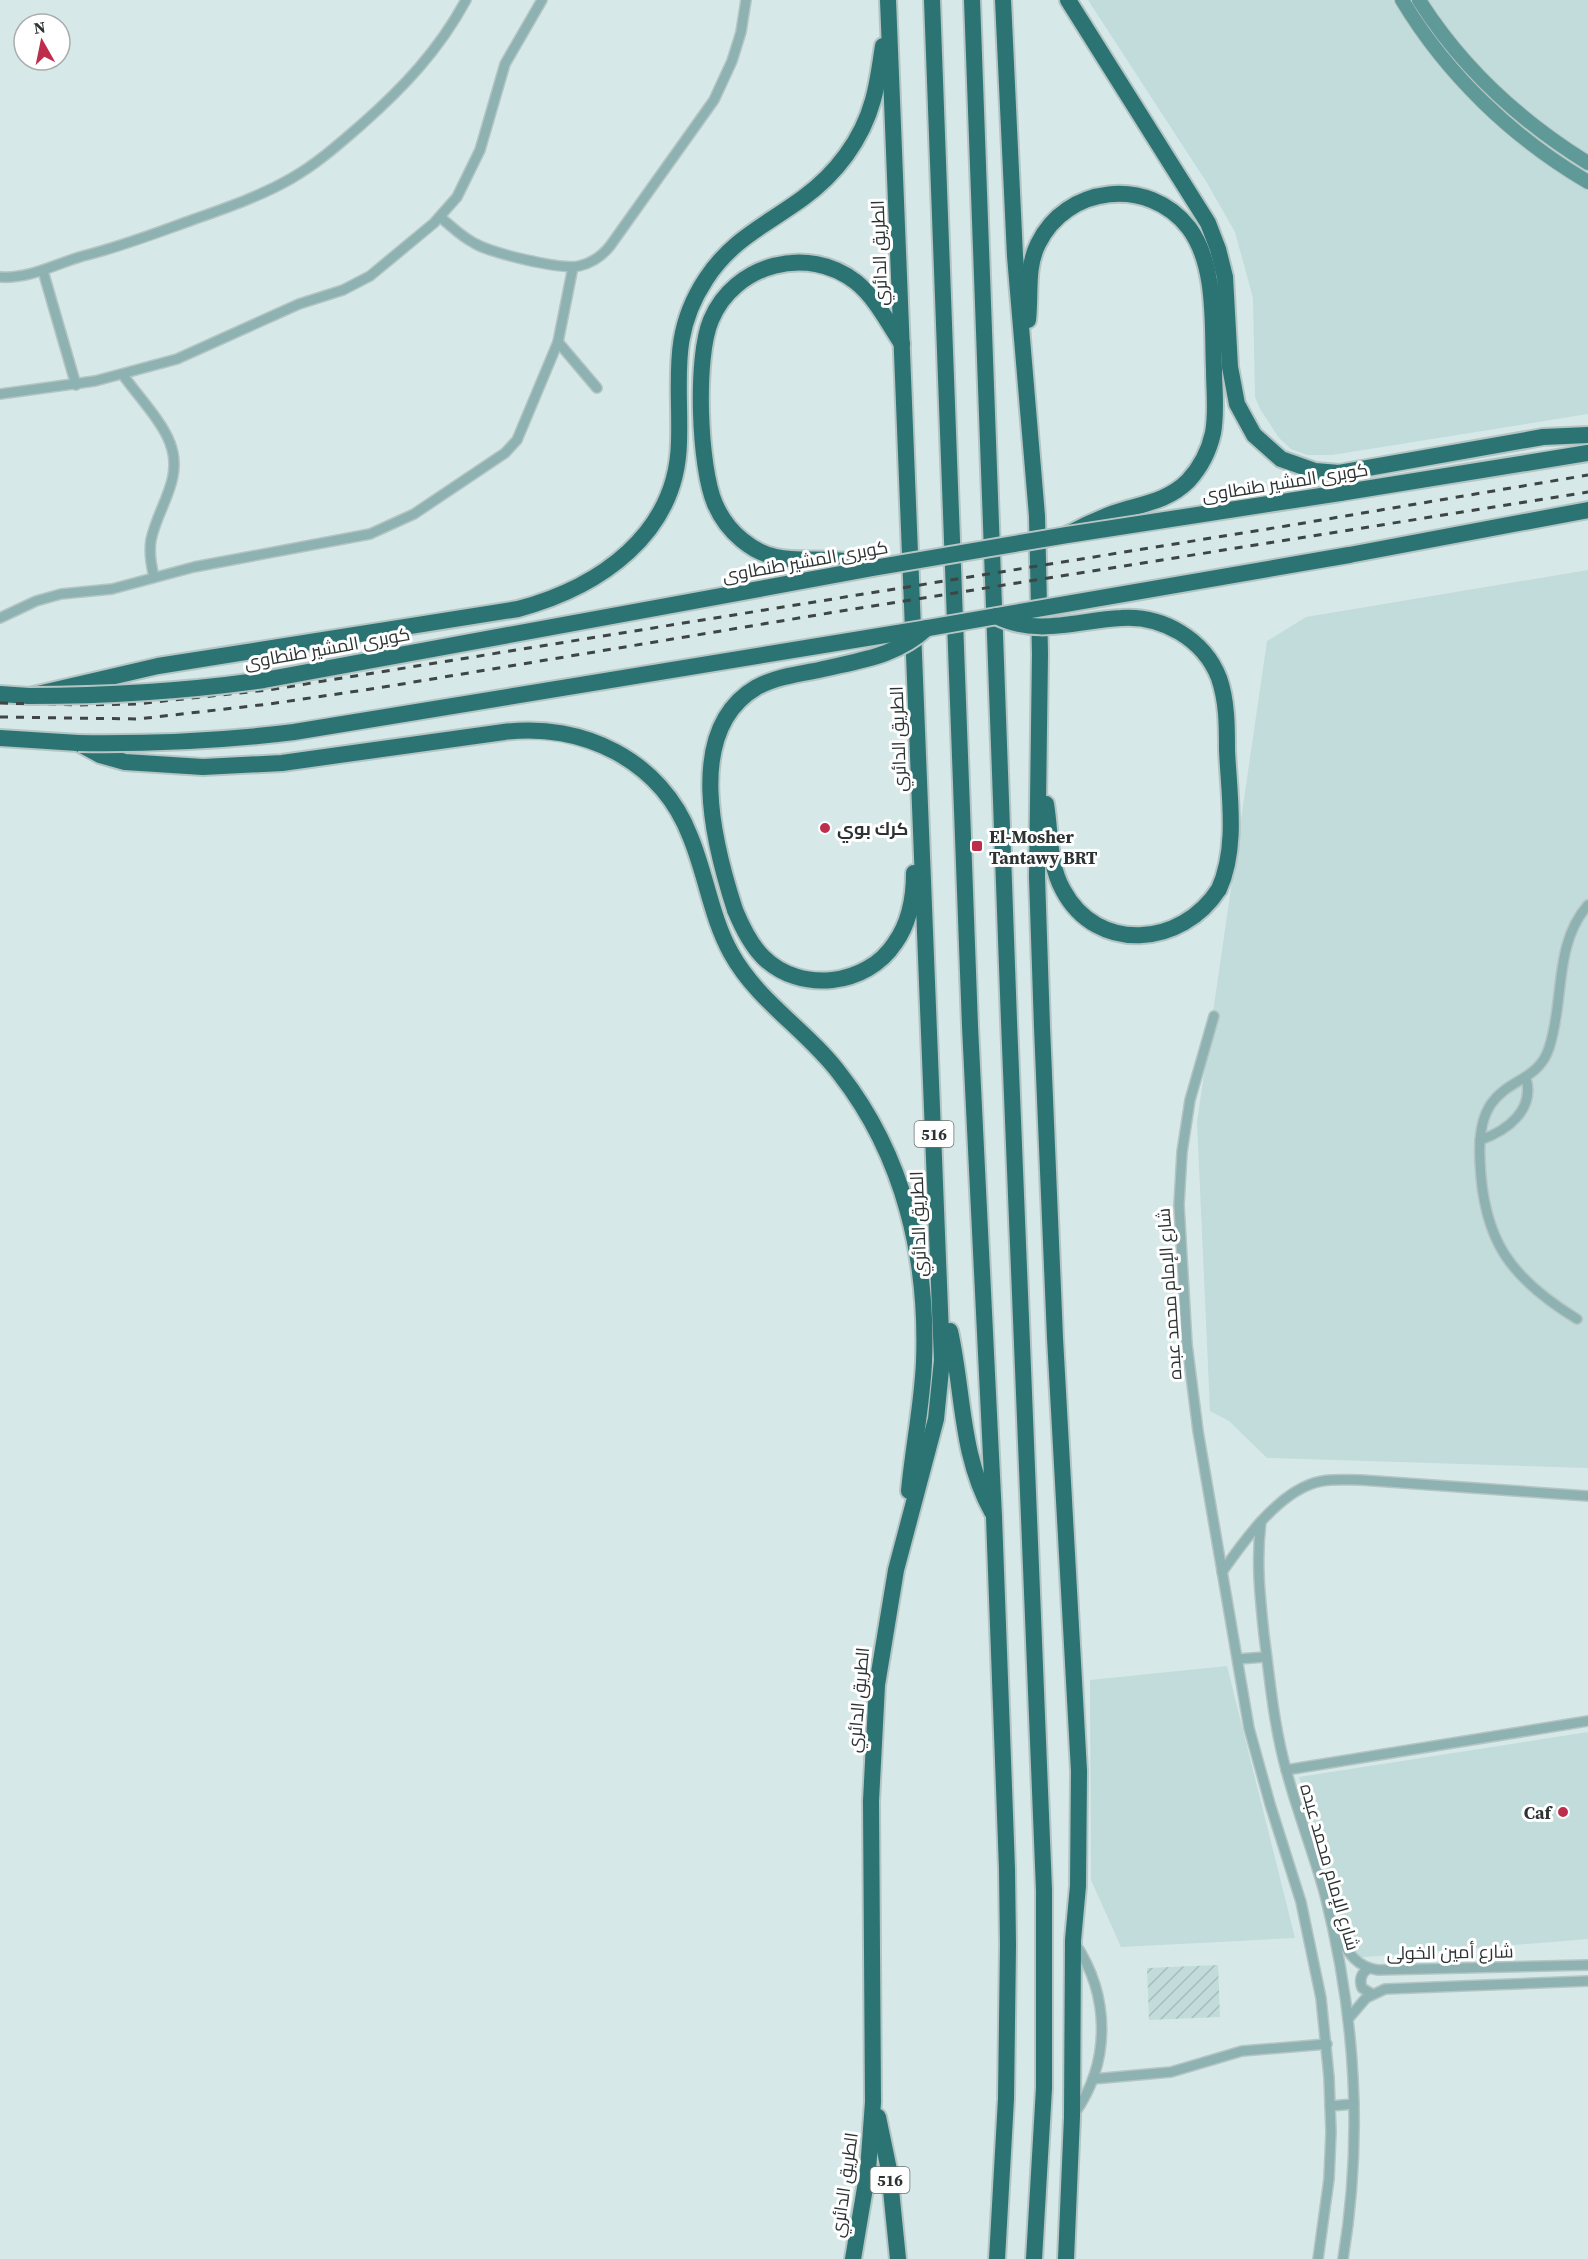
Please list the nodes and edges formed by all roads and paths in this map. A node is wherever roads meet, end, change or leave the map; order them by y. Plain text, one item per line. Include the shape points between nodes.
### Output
1 (466, 0) edge
2 (542, 0) edge
3 (746, 0) edge
4 (888, 0) edge
5 (932, 0) edge
6 (972, 0) edge
7 (1003, 0) edge
8 (1068, 0) edge
9 (1402, 0) edge
10 (1419, 0) edge
11 (889, 22) junction
12 (1568, 151) junction
13 (1588, 163) edge
14 (1560, 164) junction
15 (1588, 182) edge
16 (441, 218) junction
17 (573, 267) junction
18 (43, 271) junction
19 (0, 277) edge
20 (558, 342) junction
21 (902, 345) junction
22 (1023, 350) junction
23 (123, 375) junction
24 (76, 385) junction
25 (597, 387) dead end
26 (0, 394) edge
27 (1588, 435) edge
28 (1588, 453) edge
29 (1588, 510) edge
30 (1067, 535) junction
31 (873, 568) junction
32 (154, 577) junction
33 (995, 616) junction
34 (0, 618) edge
35 (928, 627) junction
36 (0, 694) edge
37 (29, 696) junction
38 (0, 738) edge
39 (78, 743) junction
40 (1038, 776) junction
41 (920, 798) junction
42 (1588, 905) edge
43 (1215, 1016) dead end
44 (1526, 1078) junction
45 (1480, 1140) junction
46 (941, 1305) junction
47 (1577, 1319) dead end
48 (1588, 1496) edge
49 (994, 1517) junction
50 (909, 1521) junction
51 (1261, 1522) junction
52 (1222, 1572) junction
53 (1266, 1657) junction
54 (1238, 1659) junction
55 (1588, 1721) edge
56 (1286, 1770) junction
57 (1333, 1929) junction
58 (1073, 1941) junction
59 (1588, 1965) edge
60 (1369, 1968) junction
61 (1588, 1981) edge
62 (1372, 1994) junction
63 (1348, 2019) junction
64 (1327, 2044) junction
65 (1093, 2079) junction
66 (873, 2102) junction
67 (1354, 2104) junction
68 (1330, 2106) junction
69 (1072, 2117) junction
70 (853, 2259) edge
71 (898, 2259) edge
72 (997, 2259) edge
73 (1034, 2259) edge
74 (1066, 2259) edge
75 (1318, 2259) edge
76 (1343, 2259) edge

1 - 18 street via 438,45 396,94 307,169 252,198
2 - 16 street via 505,64 471,170
3 - 17 street via 735,54 714,100 610,246 593,261
4 - 11 highway, الطريق الدائري / 516
5 - 49 highway, 516 via 970,1026
6 - 73 highway via 1008,1021 1044,1878 1044,2088
7 - 22 highway
8 - 27 highway via 1208,223 1225,277 1233,392 1247,425 1271,452 1304,468 1339,472 1543,437
9 - 14 street via 1471,91
10 - 12 street via 1475,73 1518,114
11 - 21 highway, الطريق الدائري / 516
11 - 37 highway via 870,112 850,150 832,173 803,198 735,245 698,292 679,346 679,442 673,479 651,526 621,560 580,586 518,609 158,666
12 - 13 street
12 - 14 street
14 - 15 street
16 - 17 street via 465,238 496,253
16 - 23 street via 357,284 299,304 177,359
17 - 20 street
18 - 19 street
18 - 24 street
20 - 25 street
20 - 32 street via 521,433 511,447 414,514 385,529 356,537
21 - 31 highway via 864,289 834,269 810,263 773,265 750,275 716,309 706,332 703,432 709,483 715,505 734,533 762,552 783,559 835,560
21 - 41 highway, الطريق الدائري / 516
22 - 30 highway via 1031,264 1038,243 1059,216 1088,198 1121,193 1154,201 1173,212 1195,238 1204,259 1211,303 1215,411 1206,453 1178,490 1157,501 1097,519
22 - 40 highway via 1039,569
23 - 24 street
23 - 32 street via 161,426 173,453 172,485 151,540
24 - 26 street
28 - 30 highway, كوبرى المشير طنطاوى, bridge
29 - 33 highway, bridge
30 - 31 highway, كوبرى المشير طنطاوى, bridge
31 - 37 highway, كوبرى المشير طنطاوى, bridge via 264,680 171,692
32 - 34 street via 112,589 48,597
33 - 35 highway, bridge
33 - 40 highway, bridge via 1042,627 1145,619 1179,631 1202,651 1218,676 1226,719 1230,844 1219,889 1196,916 1165,932 1131,935 1097,924 1078,910 1059,882
35 - 39 highway, bridge via 294,732 195,741
35 - 41 highway, bridge via 911,642 885,654 768,682 750,692 728,715 714,743 711,764 720,853 735,910 746,936 762,957 789,974 831,981 871,967 894,944 909,914
36 - 37 highway
38 - 39 highway
39 - 50 highway via 124,762 229,767 519,730 550,730 608,747 651,777 675,806 689,832 717,923 740,967 770,1005 838,1070 877,1129 897,1174 915,1244 924,1316 922,1388
40 - 58 highway via 1037,877 1047,1178 1079,1771 1078,1886
41 - 46 highway, الطريق الدائري / 516
42 - 44 street via 1573,926 1566,947 1548,1053
43 - 52 street, شارع الإمام محمد عبده via 1185,1126 1179,1205 1190,1373
44 - 45 street via 1503,1091 1491,1105
44 - 45 street via 1528,1098 1520,1115 1499,1132
45 - 47 street via 1483,1194 1497,1245 1529,1284
46 - 49 highway via 952,1343 970,1460
46 - 50 highway, الطريق الدائري / 516 via 939,1400 930,1449
48 - 51 street via 1328,1480 1297,1490
49 - 72 highway, 516 via 1008,1946 1006,2099
50 - 66 highway, الطريق الدائري / 516 via 887,1618 874,1724
51 - 52 street
51 - 53 street, شارع الإمام محمد عبده via 1258,1573
52 - 54 street, شارع الإمام محمد عبده
53 - 54 street
53 - 56 street, شارع الإمام محمد عبده
54 - 64 street, شارع الإمام محمد عبده via 1255,1750 1308,1927
55 - 56 street
56 - 57 street, شارع الإمام محمد عبده
57 - 60 street, شارع أمين الخولى via 1351,1957
57 - 63 street, شارع الإمام محمد عبده
58 - 65 street via 1093,1977 1101,2004 1102,2041
58 - 69 highway
59 - 60 street, شارع أمين الخولى via 1383,1971
60 - 62 street via 1361,1977 1361,1984
61 - 62 street, شارع أمين الخولى via 1399,1987
62 - 63 street
63 - 67 street, شارع الإمام محمد عبده
64 - 65 street via 1242,2051 1171,2072
64 - 68 street, شارع الإمام محمد عبده
65 - 69 street
66 - 70 highway, الطريق الدائري / 516 via 868,2170
66 - 71 highway, 516 via 889,2170
67 - 68 street
67 - 76 street, شارع الإمام محمد عبده via 1353,2181
68 - 75 street, شارع الإمام محمد عبده via 1329,2179
69 - 74 highway

